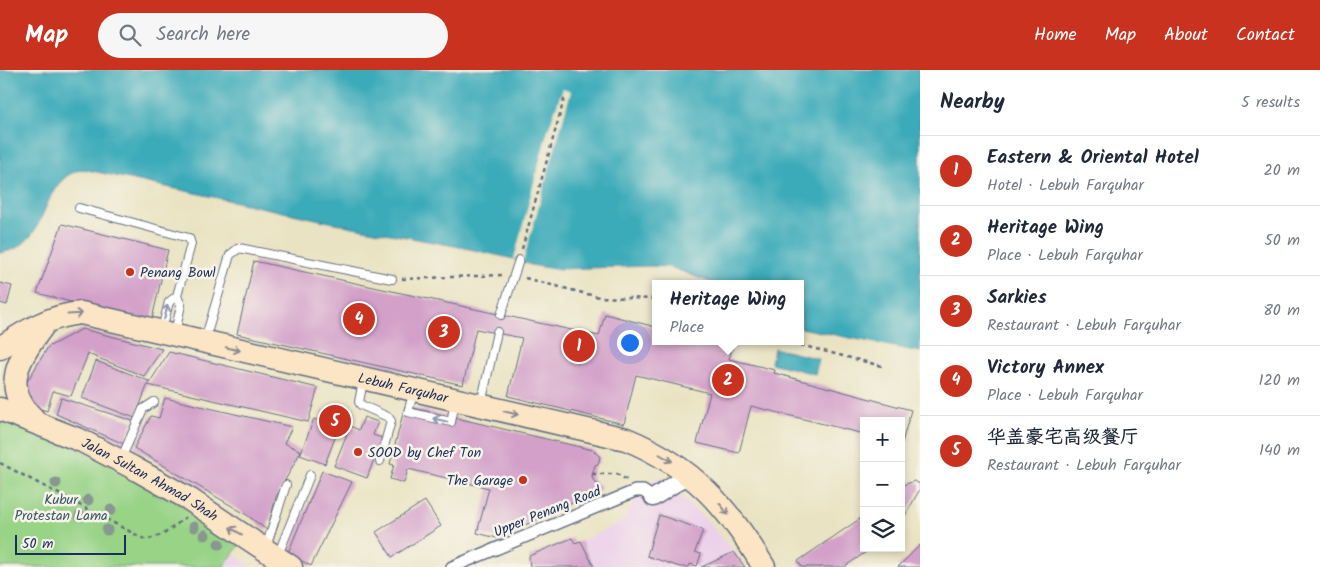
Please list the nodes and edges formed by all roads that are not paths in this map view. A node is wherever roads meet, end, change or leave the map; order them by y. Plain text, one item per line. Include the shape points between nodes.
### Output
1 (79, 208) dead end
2 (519, 260) road end
3 (392, 279) dead end
4 (177, 296) junction
5 (501, 315) dead end
6 (46, 322) junction
7 (497, 332) dead end
8 (168, 333) junction
9 (205, 342) junction
10 (0, 348) edge
11 (363, 379) junction
12 (154, 402) dead end
13 (480, 406) junction
14 (0, 409) edge
15 (42, 424) junction
16 (120, 461) junction
17 (380, 461) dead end
18 (690, 474) junction
19 (310, 475) dead end
20 (286, 485) dead end
21 (648, 495) joint
22 (278, 558) edge
23 (452, 567) edge
24 (764, 567) edge

1 - 4 lane via 189,238 191,244
2 - 5 lane
3 - 9 lane via 239,248 230,256
4 - 8 lane via 181,305
8 -> 4 lane via 169,302
6 -> 8 main road, Lebuh Farquhar via 81,313
6 - 10 main road, Lebuh Farquhar
6 - 15 main road via 26,349 10,384 15,402
7 - 13 lane
8 - 9 main road, Lebuh Farquhar
9 -> 11 main road, Lebuh Farquhar
11 - 13 main road, Lebuh Farquhar
11 - 17 lane via 358,402 391,421
12 - 16 lane via 143,409
13 -> 18 main road, Lebuh Farquhar via 626,440 667,458
14 - 15 main road, Jalan Sultan Ahmad Shah
15 - 16 main road, Jalan Sultan Ahmad Shah
22 -> 16 main road, Jalan Sultan Ahmad Shah via 189,499
18 - 21 street
18 -> 24 main road, Lebuh Farquhar via 716,499
19 - 22 lane
20 - 22 lane
21 - 23 street, Upper Penang Road via 635,491

